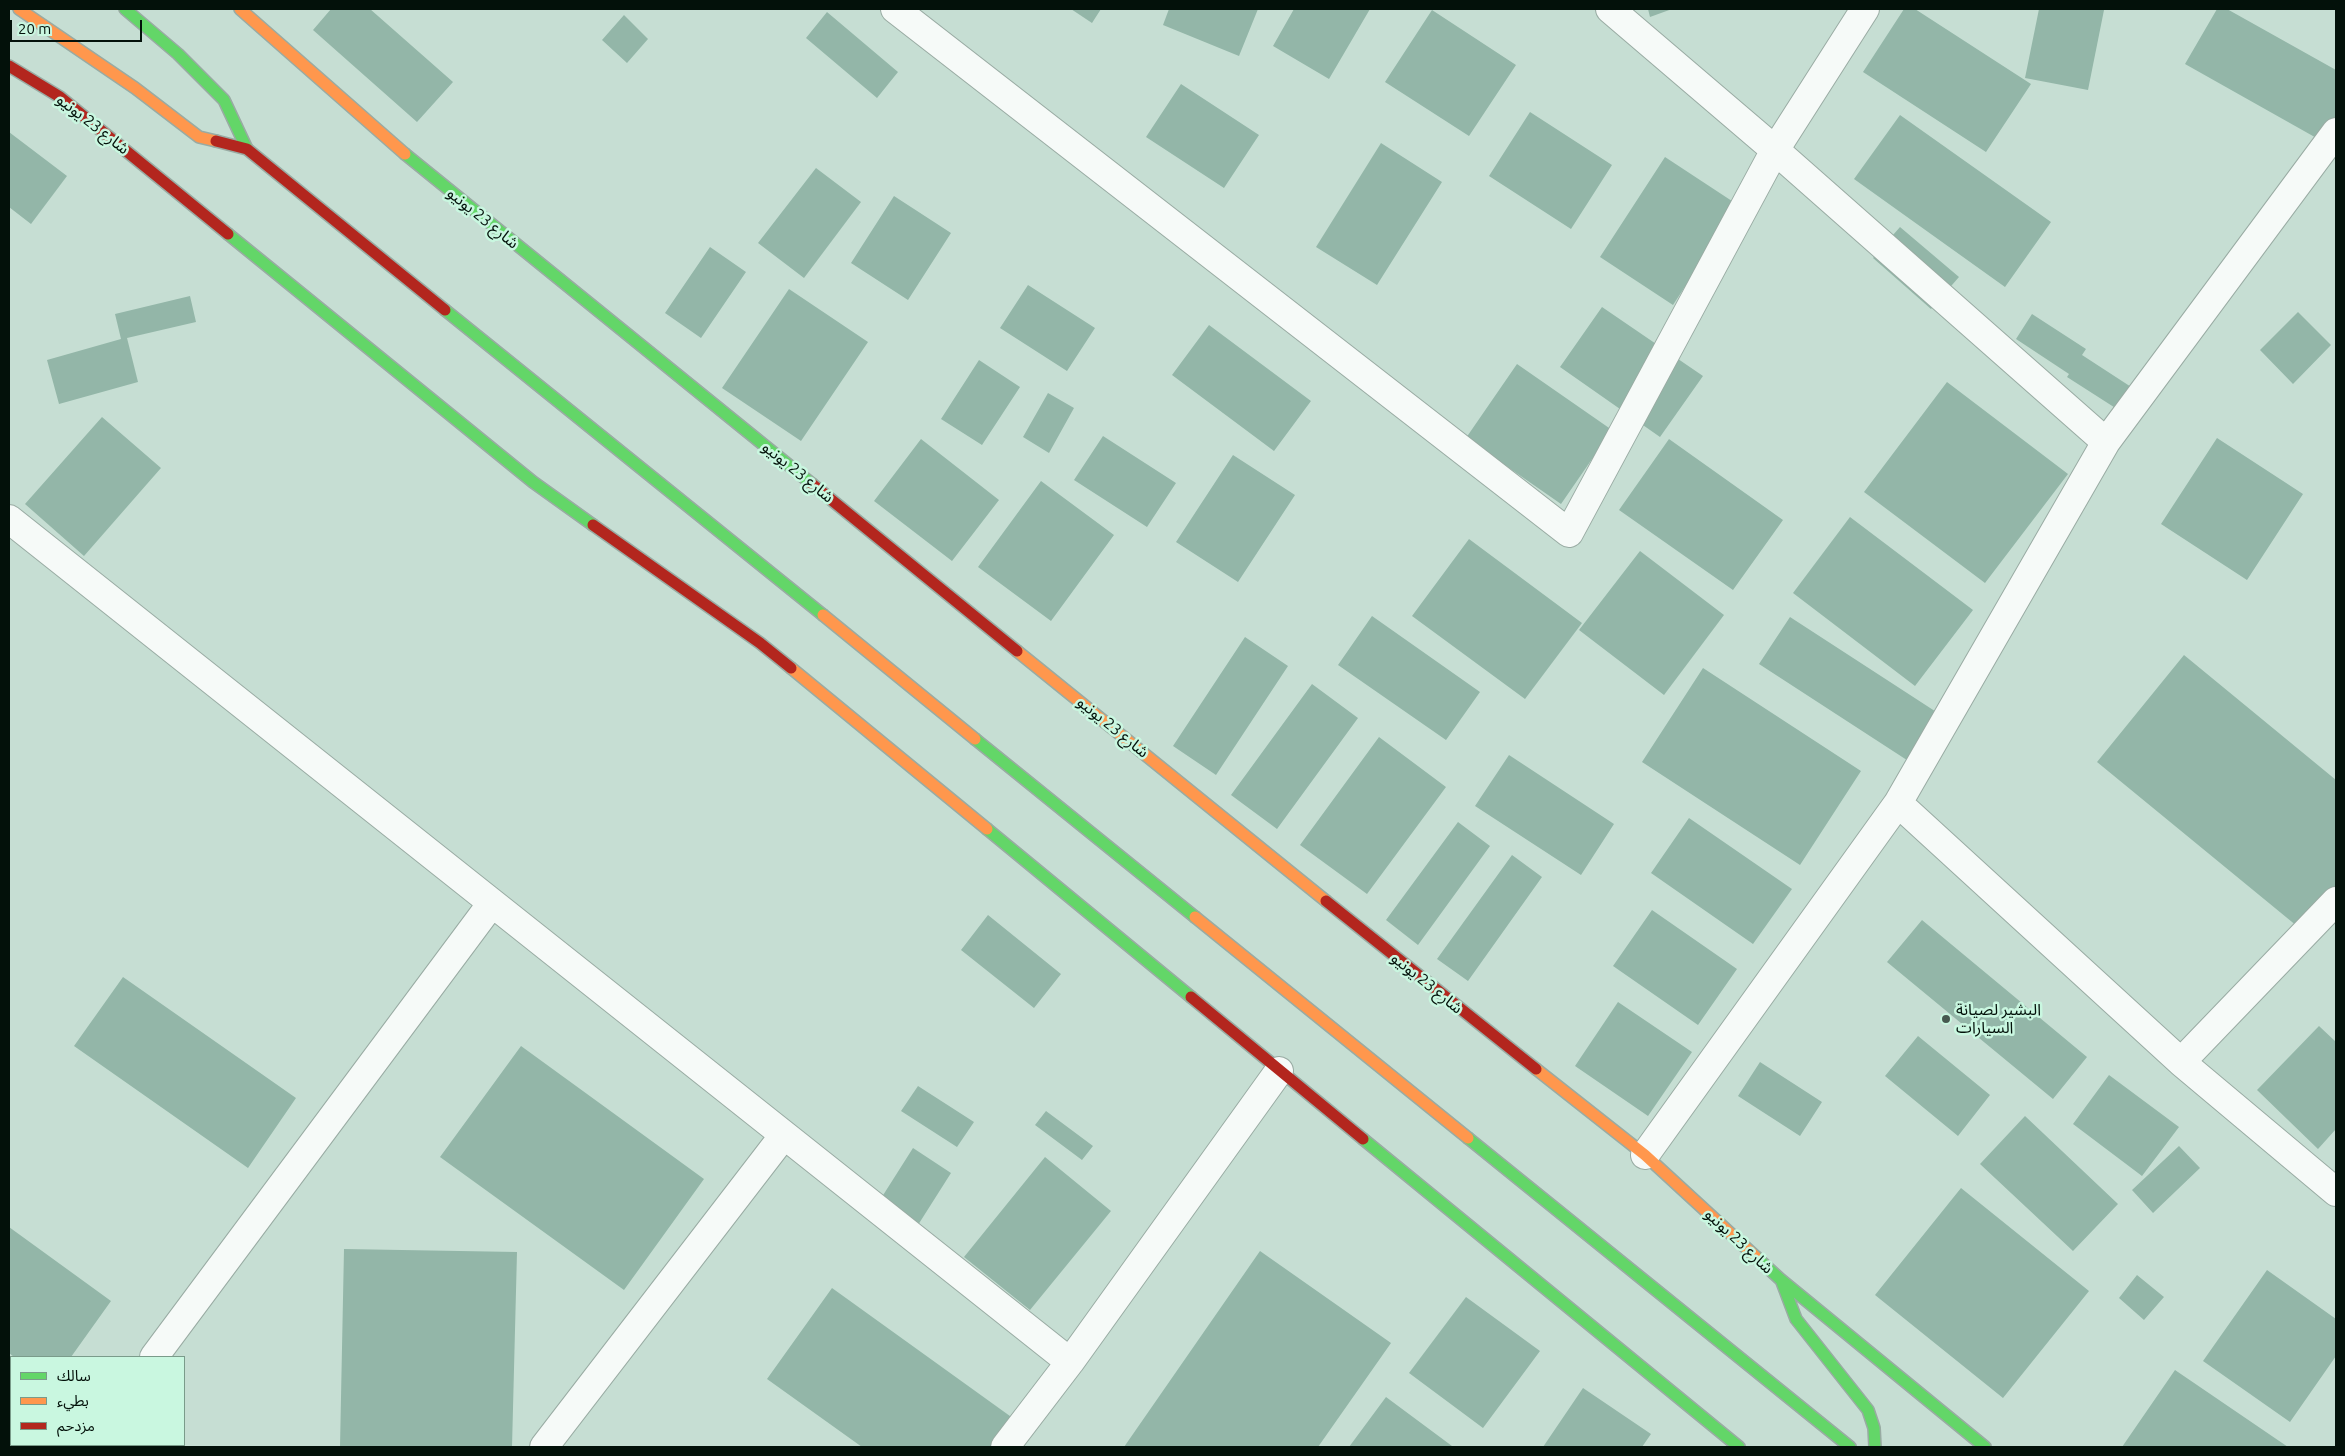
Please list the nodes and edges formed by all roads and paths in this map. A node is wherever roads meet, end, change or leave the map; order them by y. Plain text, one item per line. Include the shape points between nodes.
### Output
1 (19, 9) edge
2 (125, 9) edge
3 (240, 9) edge
4 (895, 9) edge
5 (1610, 9) edge
6 (1865, 9) edge
7 (9, 66) edge
8 (2336, 132) edge
9 (247, 149) junction
10 (1775, 150) junction
11 (2106, 442) junction
12 (9, 519) edge
13 (1898, 803) junction
14 (2336, 902) edge
15 (492, 903) junction
16 (2182, 1062) junction
17 (1278, 1071) junction
18 (784, 1134) junction
19 (1645, 1155) junction
20 (2336, 1192) edge
21 (1780, 1279) junction
22 (155, 1356) edge
23 (1070, 1362) junction
24 (544, 1447) edge
25 (1005, 1447) edge
26 (1739, 1447) edge
27 (1850, 1447) edge
28 (1875, 1447) edge
29 (1984, 1447) edge

1 - 9 street via 135,88 199,137
2 - 9 street via 178,54 224,100
3 - 19 street, شارع 23 يونيو via 387,140 1396,958
4 - 10 street via 1569,534
5 - 10 street
6 - 10 street
7 - 17 street, شارع 23 يونيو via 60,97 533,482 760,643
8 - 11 street
9 - 27 street
10 - 11 street
11 - 13 street
12 - 15 street
13 - 16 street
13 - 19 street
14 - 16 street
15 - 18 street
15 - 22 street
16 - 20 street
17 - 23 street
17 - 26 street, شارع 23 يونيو
18 - 23 street
18 - 24 street
19 - 21 street, شارع 23 يونيو
21 - 28 street via 1796,1319 1868,1410 1874,1428
21 - 29 street, شارع 23 يونيو
23 - 25 street

